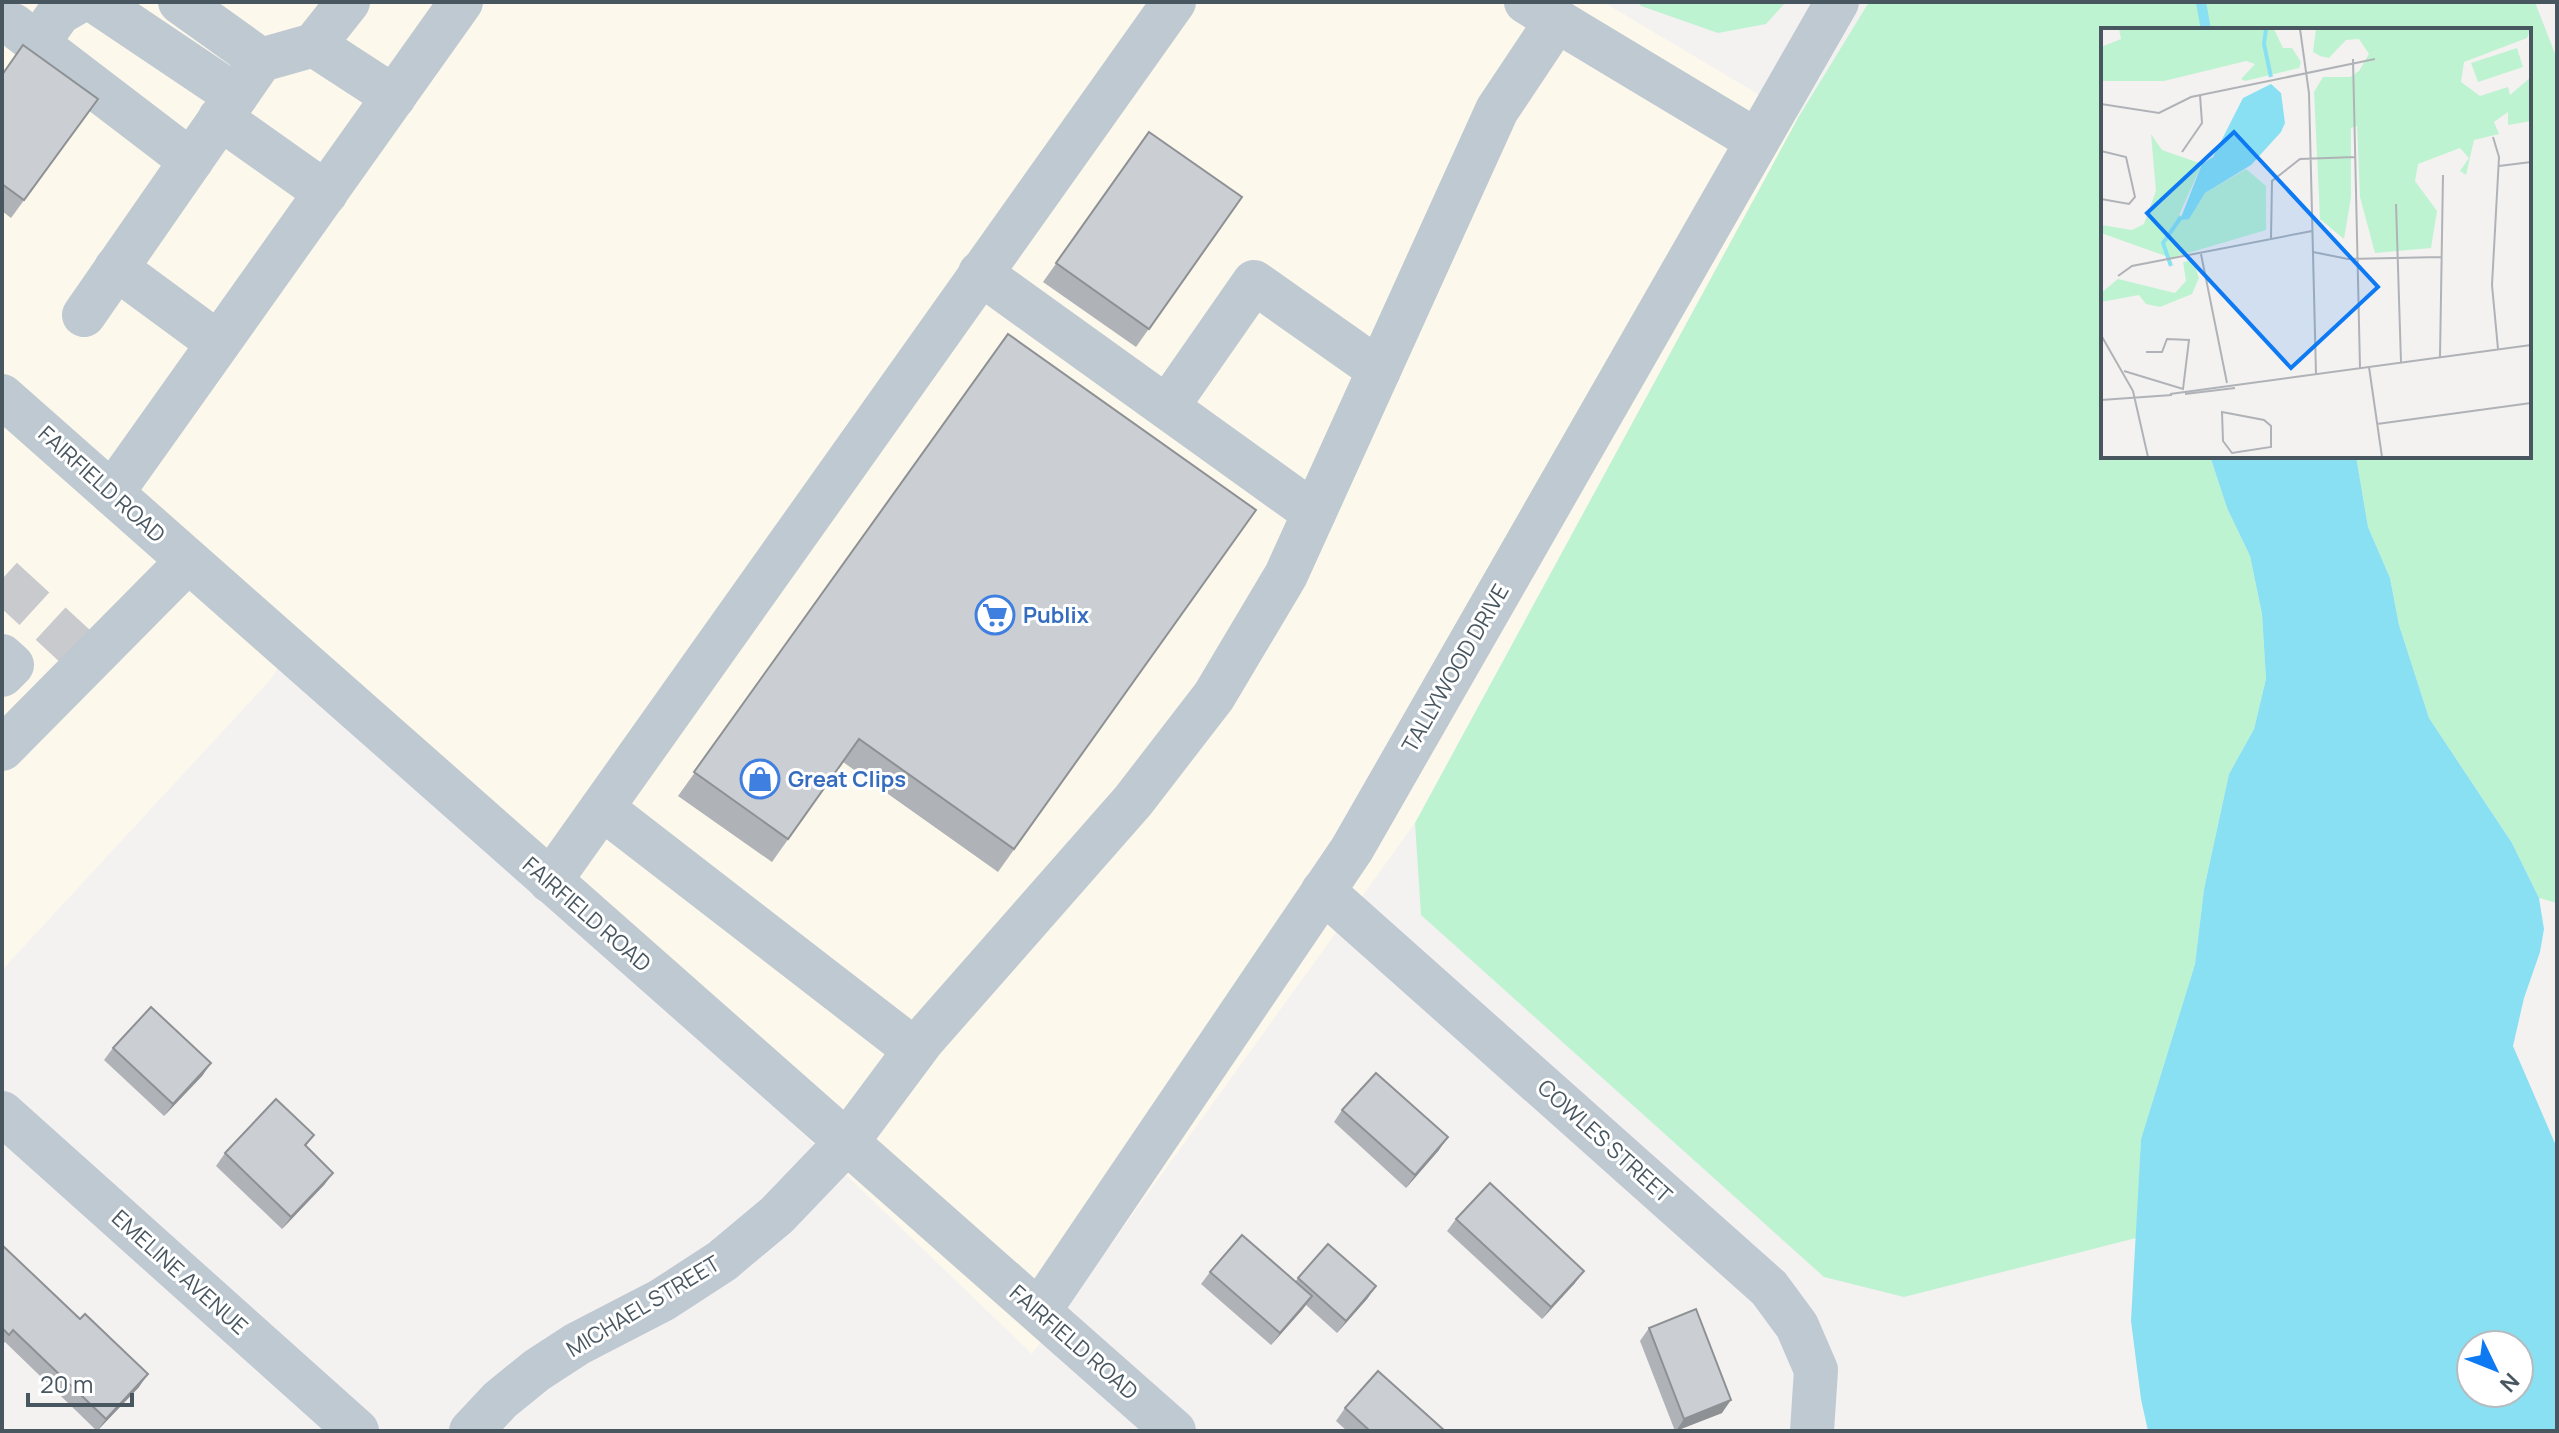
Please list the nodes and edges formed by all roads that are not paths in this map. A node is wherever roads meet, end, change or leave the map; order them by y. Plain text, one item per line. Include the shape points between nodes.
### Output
1 (78, 2) edge
2 (96, 2) edge
3 (180, 2) edge
4 (348, 2) edge
5 (461, 2) edge
6 (1174, 2) edge
7 (1837, 2) edge
8 (1542, 11) edge
9 (20, 33) edge
10 (314, 45) junction
11 (261, 60) junction
12 (394, 97) junction
13 (228, 107) junction
14 (1757, 141) junction
15 (191, 161) junction
16 (326, 193) junction
17 (116, 268) junction
18 (980, 273) junction
19 (84, 315) dead end
20 (218, 343) junction
21 (1379, 370) junction
22 (2, 396) edge
23 (1167, 407) junction
24 (112, 493) junction
25 (1314, 513) junction
26 (188, 561) junction
27 (2, 656) edge
28 (2, 675) edge
29 (2, 749) edge
30 (602, 808) junction
31 (550, 881) junction
32 (1323, 891) junction
33 (915, 1050) junction
34 (2, 1113) edge
35 (846, 1143) junction
36 (1039, 1311) junction
37 (357, 1431) edge
38 (471, 1431) edge
39 (1174, 1431) edge
40 (1812, 1431) edge

1 - 9 street
2 - 13 street
3 - 11 street
4 - 10 street
5 - 12 street
6 - 18 street
7 - 14 street, TALLYWOOD DRIVE
8 - 14 street
8 - 21 street, MICHAEL STREET
9 - 15 street
10 - 11 street
10 - 12 street
11 - 13 street
12 - 16 street
13 - 15 street
13 - 16 street
14 - 32 street, TALLYWOOD DRIVE via 1352,849
15 - 17 street
16 - 20 street
17 - 19 street
17 - 20 street
18 - 23 street
18 - 30 street
20 - 24 street
21 - 23 street via 1254,282
21 - 25 street, MICHAEL STREET
22 - 24 street, FAIRFIELD ROAD
23 - 25 street
24 - 26 street, FAIRFIELD ROAD
25 - 33 street, MICHAEL STREET via 1286,575 1214,696 1133,801
26 - 29 street
26 - 31 street, FAIRFIELD ROAD
27 - 28 street via 12,665
30 - 31 street
30 - 33 street
31 - 35 street, FAIRFIELD ROAD
32 - 36 street, TALLYWOOD DRIVE
32 - 40 street, COWLES STREET via 1769,1288 1797,1326 1816,1370
33 - 35 street, MICHAEL STREET
34 - 37 street, EMELINE AVENUE
35 - 36 street, FAIRFIELD ROAD
35 - 38 street, MICHAEL STREET via 777,1215 722,1261 537,1370
36 - 39 street, FAIRFIELD ROAD

